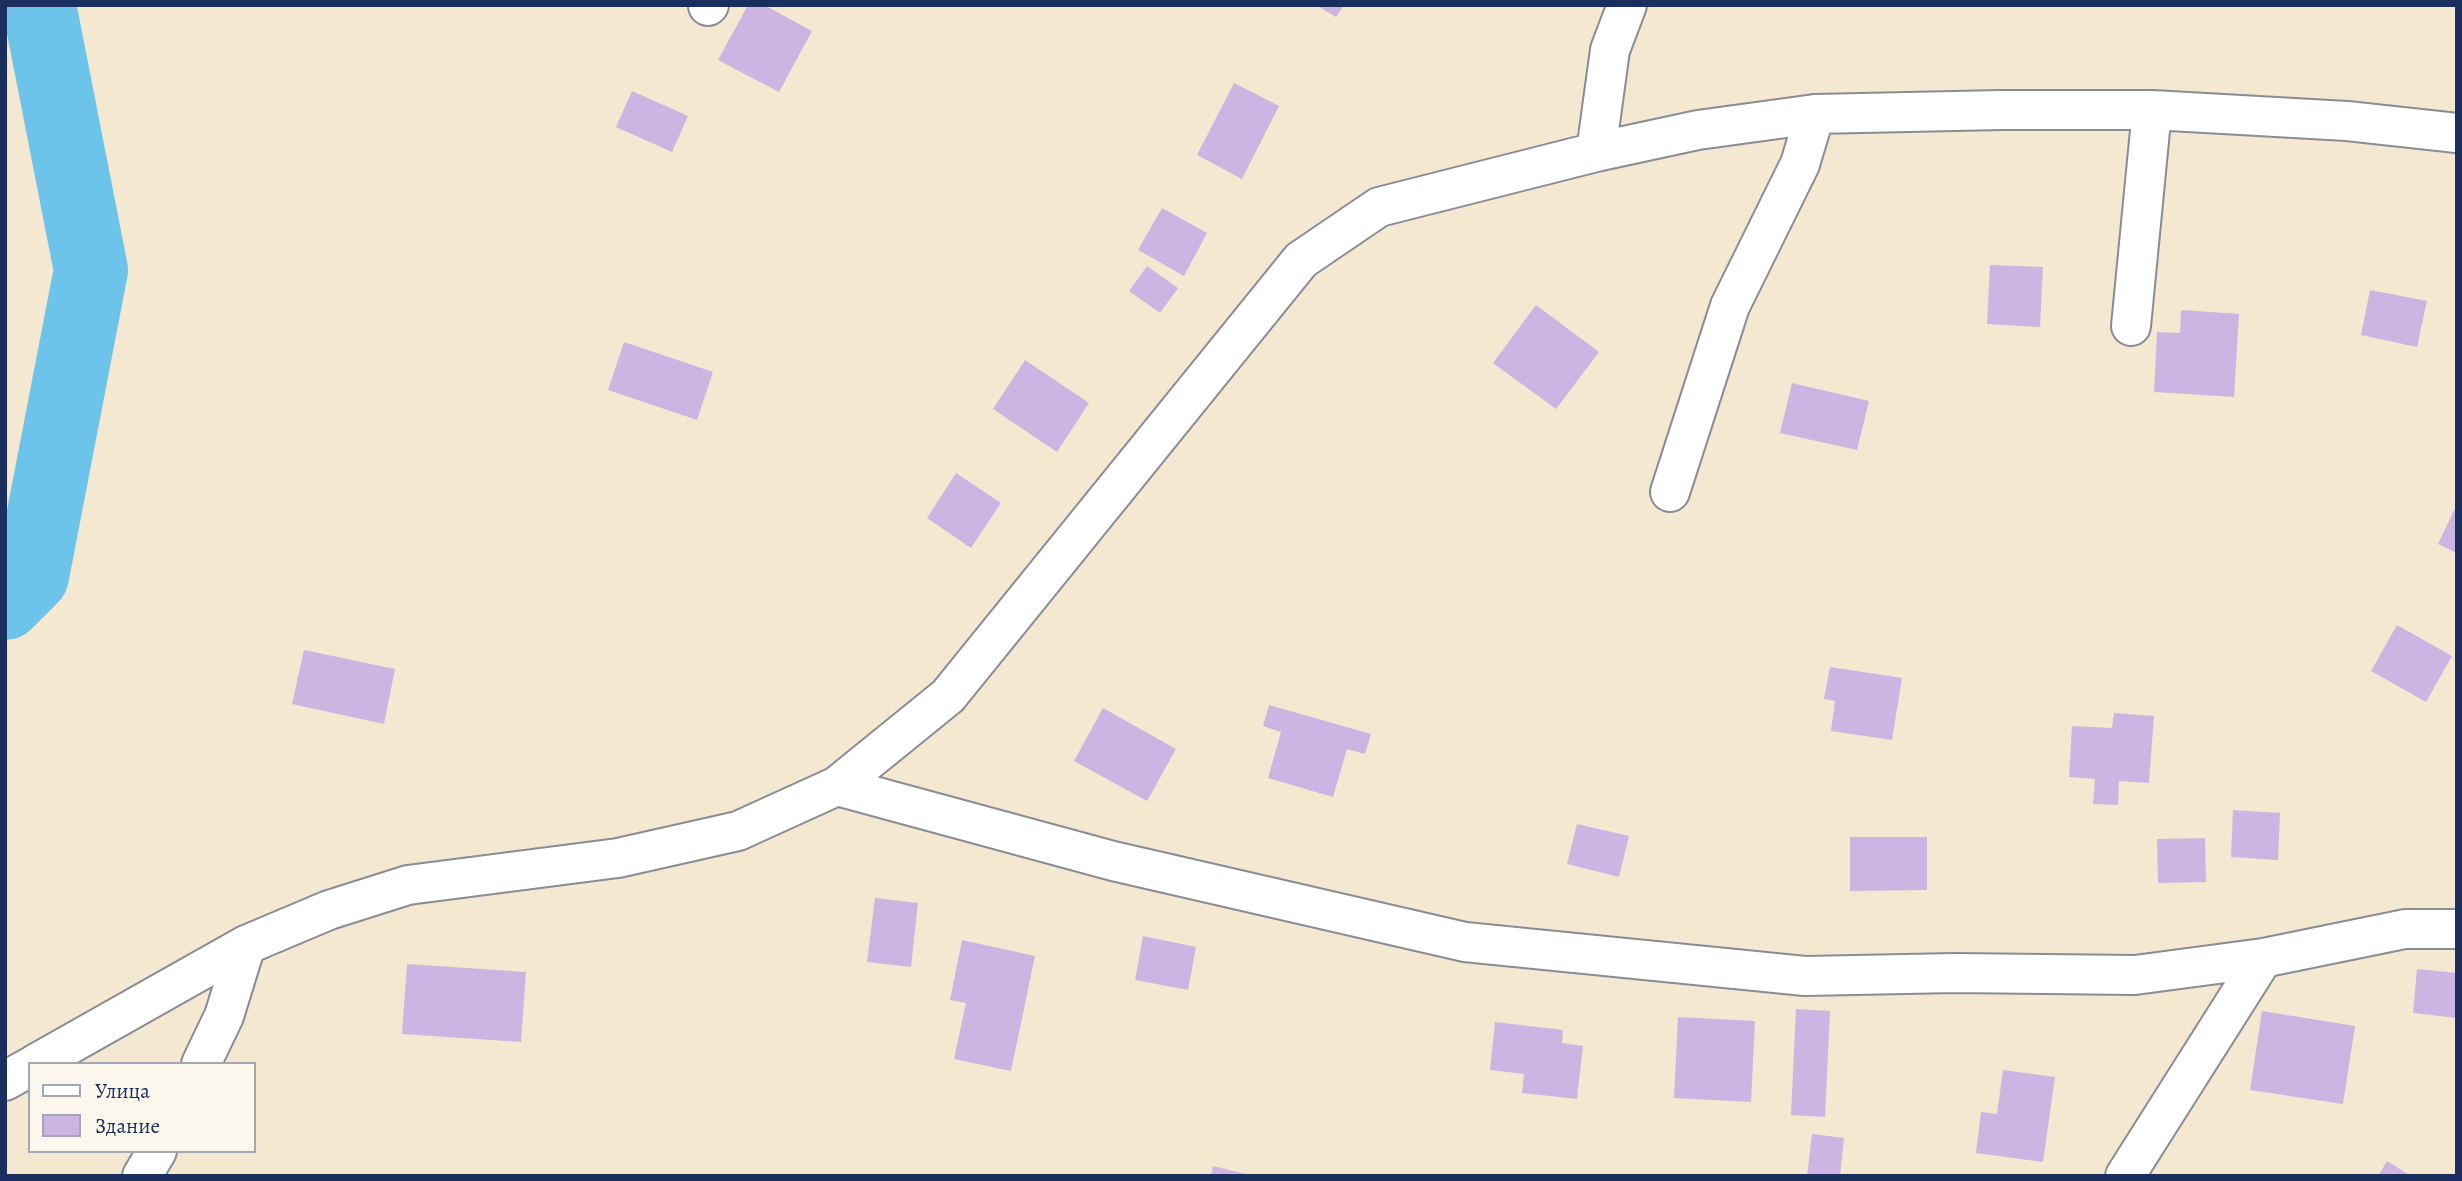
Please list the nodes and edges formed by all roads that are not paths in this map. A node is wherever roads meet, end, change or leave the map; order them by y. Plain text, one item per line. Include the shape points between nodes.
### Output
1 (1627, 5) edge
2 (2152, 110) junction
3 (1815, 114) junction
4 (2457, 133) edge
5 (1596, 152) junction
6 (2131, 327) dead end
7 (1670, 492) dead end
8 (836, 786) junction
9 (2457, 929) edge
10 (246, 945) junction
11 (2263, 958) junction
12 (39, 1062) edge
13 (202, 1062) edge
14 (28, 1068) edge
15 (5, 1081) edge
16 (155, 1153) edge
17 (142, 1176) edge
18 (2125, 1176) edge

1 - 5 street via 1610,50
2 - 3 street
2 - 4 street via 2347,121
2 - 6 street
3 - 5 street via 1698,130
3 - 7 street via 1800,164 1730,306
5 - 8 street via 1379,207 1301,260 948,696
8 - 10 street via 737,831 618,858 408,885 329,910
8 - 11 street via 1113,860 1465,942 1805,976 2135,975
9 - 11 street via 2404,929
10 - 12 street
10 - 13 street via 224,1017
11 - 18 street
14 - 15 street
16 - 17 street

